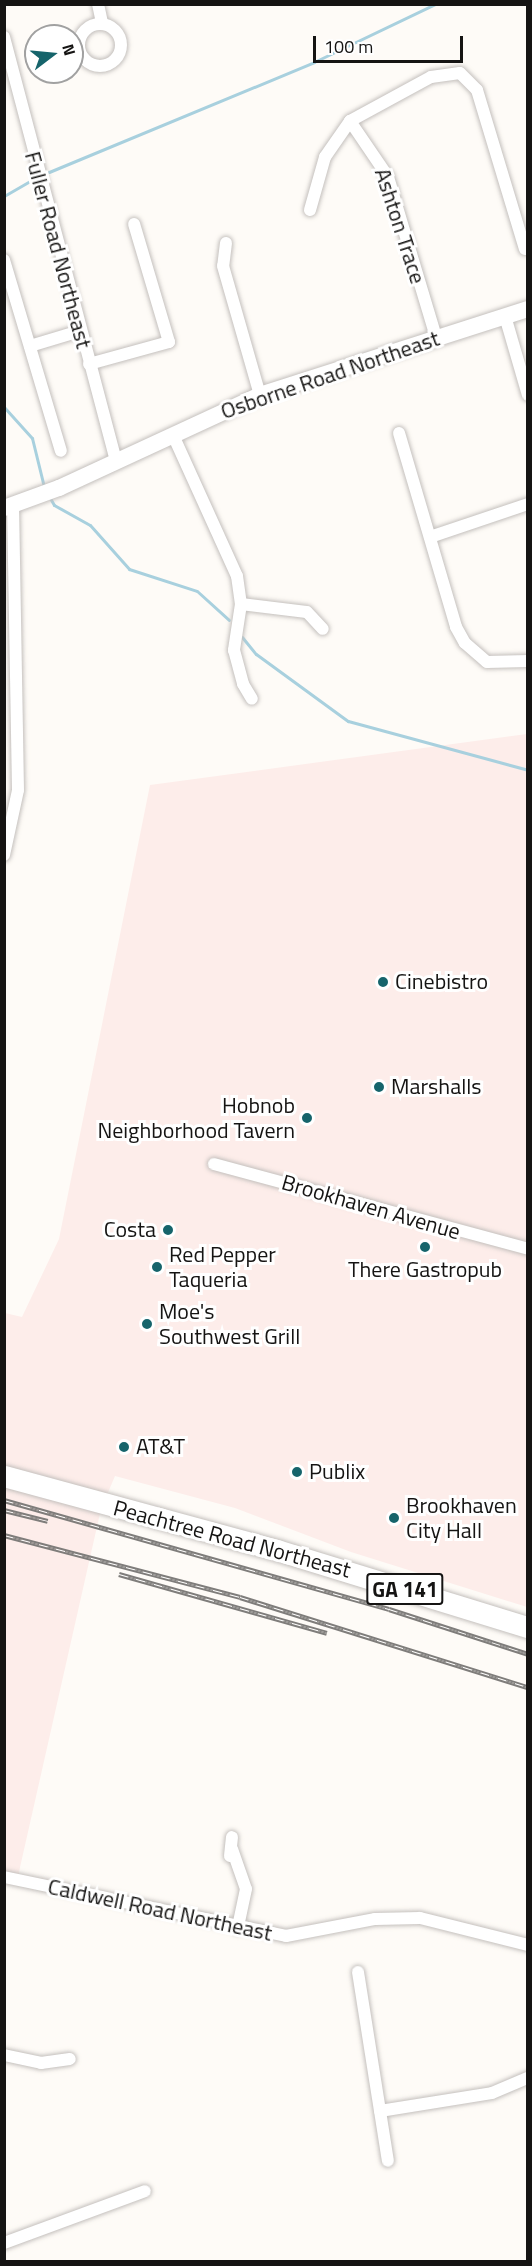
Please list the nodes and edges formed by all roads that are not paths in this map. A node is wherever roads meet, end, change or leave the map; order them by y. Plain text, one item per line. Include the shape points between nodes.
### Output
1 (98, 4) edge
2 (102, 23) dead end
3 (4, 37) edge
4 (350, 121) junction
5 (310, 210) dead end
6 (134, 224) dead end
7 (226, 243) dead end
8 (525, 249) dead end
9 (4, 260) edge
10 (528, 309) edge
11 (506, 316) junction
12 (80, 331) junction
13 (436, 338) junction
14 (30, 346) junction
15 (89, 364) junction
16 (260, 395) junction
17 (528, 395) edge
18 (399, 433) dead end
19 (174, 435) junction
20 (61, 451) dead end
21 (116, 462) junction
22 (14, 504) edge
23 (528, 504) edge
24 (430, 537) junction
25 (241, 604) junction
26 (323, 629) dead end
27 (528, 661) edge
28 (252, 699) dead end
29 (4, 855) edge
30 (214, 1164) dead end
31 (528, 1249) edge
32 (4, 1476) edge
33 (528, 1626) edge
34 (234, 1847) dead end
35 (4, 1877) edge
36 (238, 1928) junction
37 (528, 1945) edge
38 (358, 1972) dead end
39 (4, 2055) edge
40 (70, 2059) dead end
41 (528, 2078) edge
42 (380, 2111) junction
43 (388, 2161) dead end
44 (145, 2192) dead end
45 (4, 2243) edge

1 - 2 street
3 - 12 street, Fuller Road Northeast
4 - 5 street via 326,157
4 - 8 street via 431,77 448,71 469,79 477,90
4 - 13 street, Ashton Trace via 388,177
6 - 15 street via 169,342
7 - 16 street via 223,266
9 - 14 street
10 - 11 street, Osborne Road Northeast
11 - 13 street, Osborne Road Northeast
11 - 17 street
12 - 14 street
12 - 15 street, Fuller Road Northeast
13 - 16 street, Osborne Road Northeast
14 - 20 street
15 - 21 street, Fuller Road Northeast
16 - 19 street, Osborne Road Northeast
18 - 24 street
19 - 21 street, Osborne Road Northeast
19 - 25 street via 237,576
21 - 22 street, Osborne Road Northeast
22 - 29 street via 18,790
23 - 24 street
24 - 27 street via 456,627 465,643 497,665
25 - 26 street via 307,612
25 - 28 street via 234,650 243,684
30 - 31 street, Brookhaven Avenue
32 - 33 highway, Peachtree Road Northeast / GA 141 via 277,1550
34 - 36 street via 243,1893
35 - 36 street, Caldwell Road Northeast
36 - 37 street, Caldwell Road Northeast via 286,1936 375,1919 420,1918
38 - 42 street
39 - 40 street via 41,2063
41 - 42 street via 492,2093
42 - 43 street
44 - 45 street

